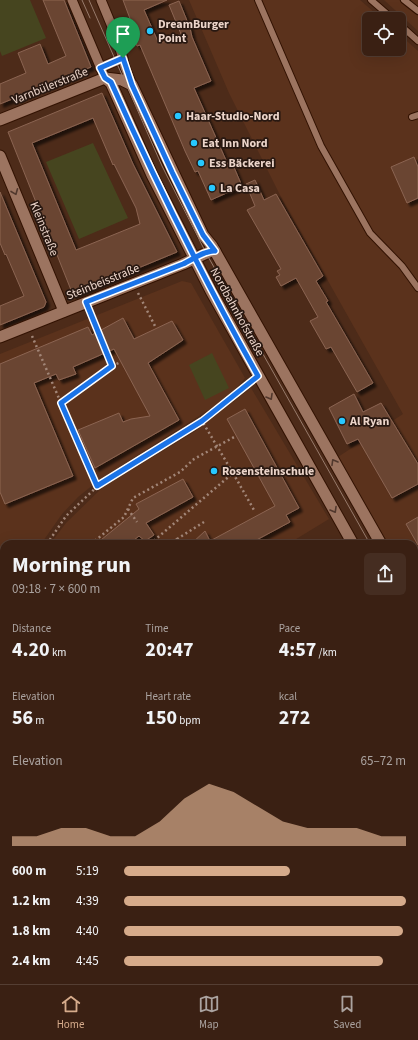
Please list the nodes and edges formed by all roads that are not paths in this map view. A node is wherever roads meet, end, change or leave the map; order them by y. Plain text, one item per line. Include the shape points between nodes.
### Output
1 (72, 0) edge
2 (101, 0) edge
3 (258, 0) edge
4 (372, 0) edge
5 (404, 0) edge
6 (385, 12) edge
7 (418, 12) edge
8 (406, 30) edge
9 (418, 41) edge
10 (123, 58) junction
11 (103, 73) junction
12 (132, 85) junction
13 (0, 120) edge
14 (0, 156) edge
15 (215, 251) junction
16 (194, 259) junction
17 (418, 288) edge
18 (64, 311) junction
19 (0, 337) edge
20 (351, 540) edge
21 (379, 540) edge

1 - 11 street, Nordbahnhofstraße
2 - 10 street, Nordbahnhofstraße
3 - 17 lane via 321,146 370,233 402,266
4 - 6 lane
5 - 7 lane
8 - 9 lane
10 - 11 street
10 - 12 street, Nordbahnhofstraße
11 - 12 street, Varnbülerstraße
11 - 13 street, Varnbülerstraße
11 - 16 street, Nordbahnhofstraße via 111,82 152,175
12 - 15 street, Nordbahnhofstraße via 203,235
14 -> 18 street, Kleinstraße
15 - 16 street, Steinbeisstraße
21 -> 15 street, Nordbahnhofstraße
16 - 18 street, Steinbeisstraße
16 -> 20 street, Nordbahnhofstraße
18 - 19 street, Steinbeisstraße

